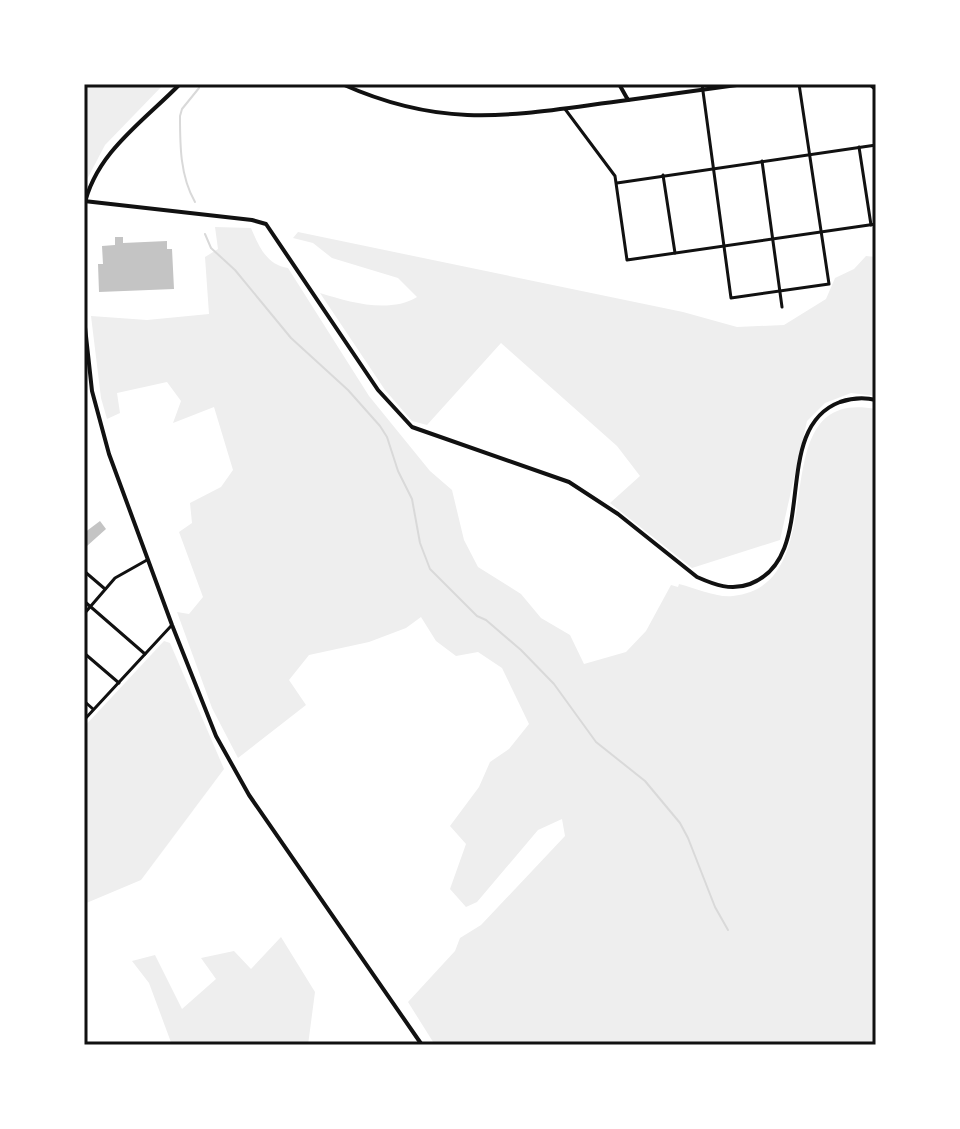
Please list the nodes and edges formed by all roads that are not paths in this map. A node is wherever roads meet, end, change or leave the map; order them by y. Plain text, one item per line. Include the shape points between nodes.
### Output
1 (180, 84) edge
2 (342, 84) edge
3 (619, 84) edge
4 (744, 84) edge
5 (799, 84) edge
6 (869, 84) edge
7 (702, 87) edge
8 (876, 90) edge
9 (628, 100) junction
10 (565, 109) junction
11 (876, 145) edge
12 (859, 147) junction
13 (810, 154) junction
14 (762, 161) junction
15 (713, 168) junction
16 (663, 175) junction
17 (617, 183) junction
18 (84, 203) edge
19 (874, 224) edge
20 (821, 232) junction
21 (773, 239) junction
22 (724, 246) junction
23 (675, 253) junction
24 (780, 291) junction
25 (782, 307) dead end
26 (84, 318) edge
27 (876, 400) edge
28 (148, 559) junction
29 (84, 571) edge
30 (105, 589) junction
31 (84, 601) edge
32 (90, 607) junction
33 (84, 614) edge
34 (172, 625) junction
35 (84, 653) edge
36 (145, 654) junction
37 (119, 683) junction
38 (84, 701) edge
39 (94, 710) junction
40 (84, 720) edge
41 (422, 1045) edge

1 - 18 street via 115,145
2 - 10 street via 406,108 457,116
3 - 9 street
4 - 7 street
5 - 13 street
6 - 8 street
7 - 9 street
7 - 15 street
9 - 10 street
10 - 17 street
11 - 12 street
12 - 13 street
12 - 19 street
13 - 14 street
13 - 20 street
14 - 15 street
14 - 21 street
15 - 16 street
15 - 22 street
16 - 17 street
16 - 23 street
17 - 23 street via 627,260
18 - 27 street via 266,224 378,390 412,427 569,482 712,584 745,586 772,570 784,545 811,423 823,410 851,398
19 - 20 street
20 - 21 street
20 - 24 street via 829,284
21 - 22 street
21 - 24 street
22 - 23 street
22 - 24 street via 731,298
24 - 25 street
26 - 28 street via 98,417
28 - 30 street
28 - 34 street
29 - 30 street
30 - 32 street
31 - 32 street
32 - 33 street
32 - 36 street
34 - 36 street
34 - 41 street via 231,766
35 - 37 street
36 - 37 street
37 - 39 street
38 - 39 street
39 - 40 street

